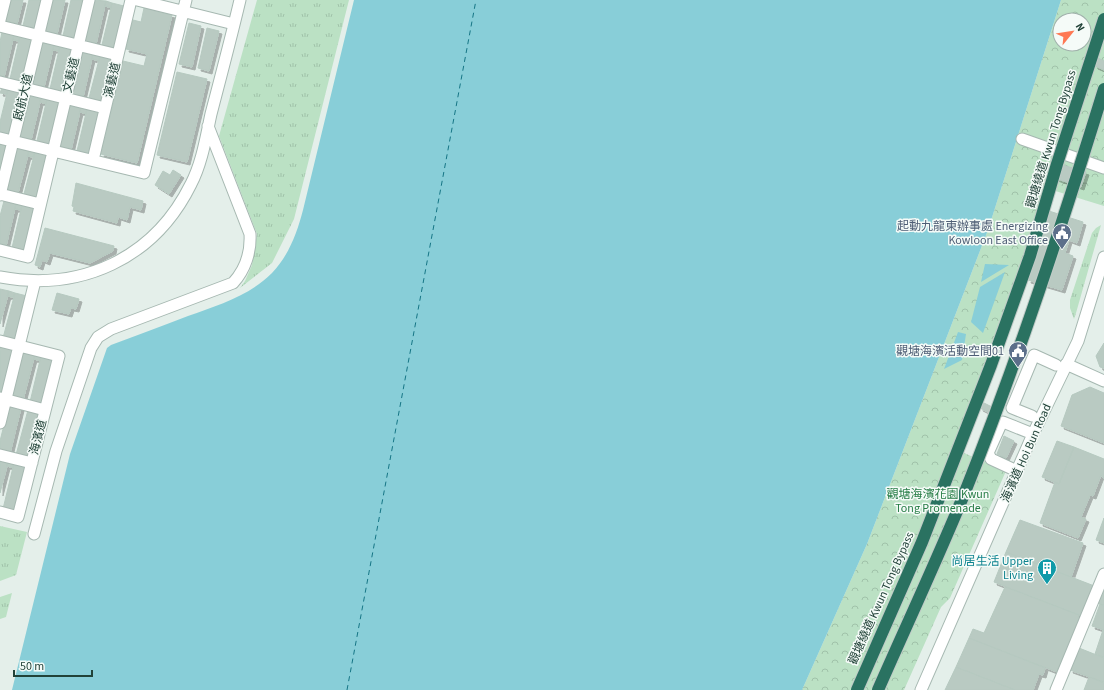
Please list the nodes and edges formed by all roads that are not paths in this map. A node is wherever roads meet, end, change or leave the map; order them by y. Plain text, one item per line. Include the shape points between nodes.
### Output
1 (5, 0) edge
2 (47, 0) edge
3 (89, 0) edge
4 (131, 0) edge
5 (136, 0) edge
6 (186, 0) edge
7 (240, 0) edge
8 (183, 11) junction
9 (1104, 19) edge
10 (0, 20) edge
11 (234, 24) junction
12 (0, 26) edge
13 (38, 35) junction
14 (78, 45) junction
15 (118, 55) junction
16 (0, 82) edge
17 (26, 88) junction
18 (1104, 89) edge
19 (66, 98) junction
20 (105, 108) junction
21 (208, 126) junction
22 (0, 138) edge
23 (1022, 139) dead end
24 (13, 141) junction
25 (53, 151) junction
26 (93, 160) junction
27 (1104, 168) edge
28 (0, 194) edge
29 (40, 204) junction
30 (0, 250) edge
31 (1104, 257) edge
32 (0, 277) edge
33 (35, 281) junction
34 (0, 341) edge
35 (19, 346) junction
36 (1061, 364) junction
37 (1104, 381) edge
38 (3, 399) edge
39 (45, 410) junction
40 (1032, 416) dead end
41 (0, 423) edge
42 (1034, 434) junction
43 (0, 455) edge
44 (32, 463) junction
45 (1017, 471) junction
46 (0, 512) edge
47 (34, 534) dead end
48 (1104, 574) edge
49 (856, 690) edge
50 (878, 690) edge
51 (921, 690) edge
52 (1056, 690) edge

1 - 10 street
2 - 13 street, 啟航大道
3 - 14 street, 文藝道
4 - 15 street, 演藝道
5 - 8 street
6 - 8 street
7 - 11 street
8 - 11 street
8 - 26 street via 144,173
9 - 49 highway, 觀塘繞道 Kwun Tong Bypass, bridge via 1030,256 991,365 922,542
11 - 21 street
12 - 13 street
13 - 14 street
13 - 17 street, 啟航大道
14 - 15 street
14 - 19 street, 文藝道
15 - 20 street, 演藝道
16 - 17 street
17 - 19 street
17 - 24 street, 啟航大道
18 - 50 highway, bridge via 1053,251 1017,354 964,493
19 - 20 street
19 - 25 street, 文藝道
20 - 26 street, 演藝道
21 - 33 street via 192,183 176,210 155,234 129,255 99,270 67,279
21 - 47 street via 250,234 249,250 243,270 233,283 111,329 98,337 91,348 56,451
22 - 24 street
23 - 27 street
24 - 25 street
24 - 28 street, 啟航大道
25 - 26 street
25 - 29 street, 文藝道
28 - 29 street
29 - 30 street, 文藝道 via 28,257
31 - 36 street, 海濱道 Hoi Bun Road via 1081,333
32 - 33 street
33 - 35 street
34 - 35 street
35 - 38 street
35 - 39 street, 海濱道 via 59,356
36 - 37 street
36 - 40 street via 1034,355 1012,408
36 - 42 street, 海濱道 Hoi Bun Road
38 - 39 street
38 - 41 street
39 - 44 street, 海濱道
42 - 45 street, 海濱道 Hoi Bun Road
42 - 45 street via 1003,422 1001,424 988,453 991,460
43 - 44 street
44 - 46 street, 海濱道 via 18,517
45 - 51 street, 海濱道 Hoi Bun Road
48 - 52 street

